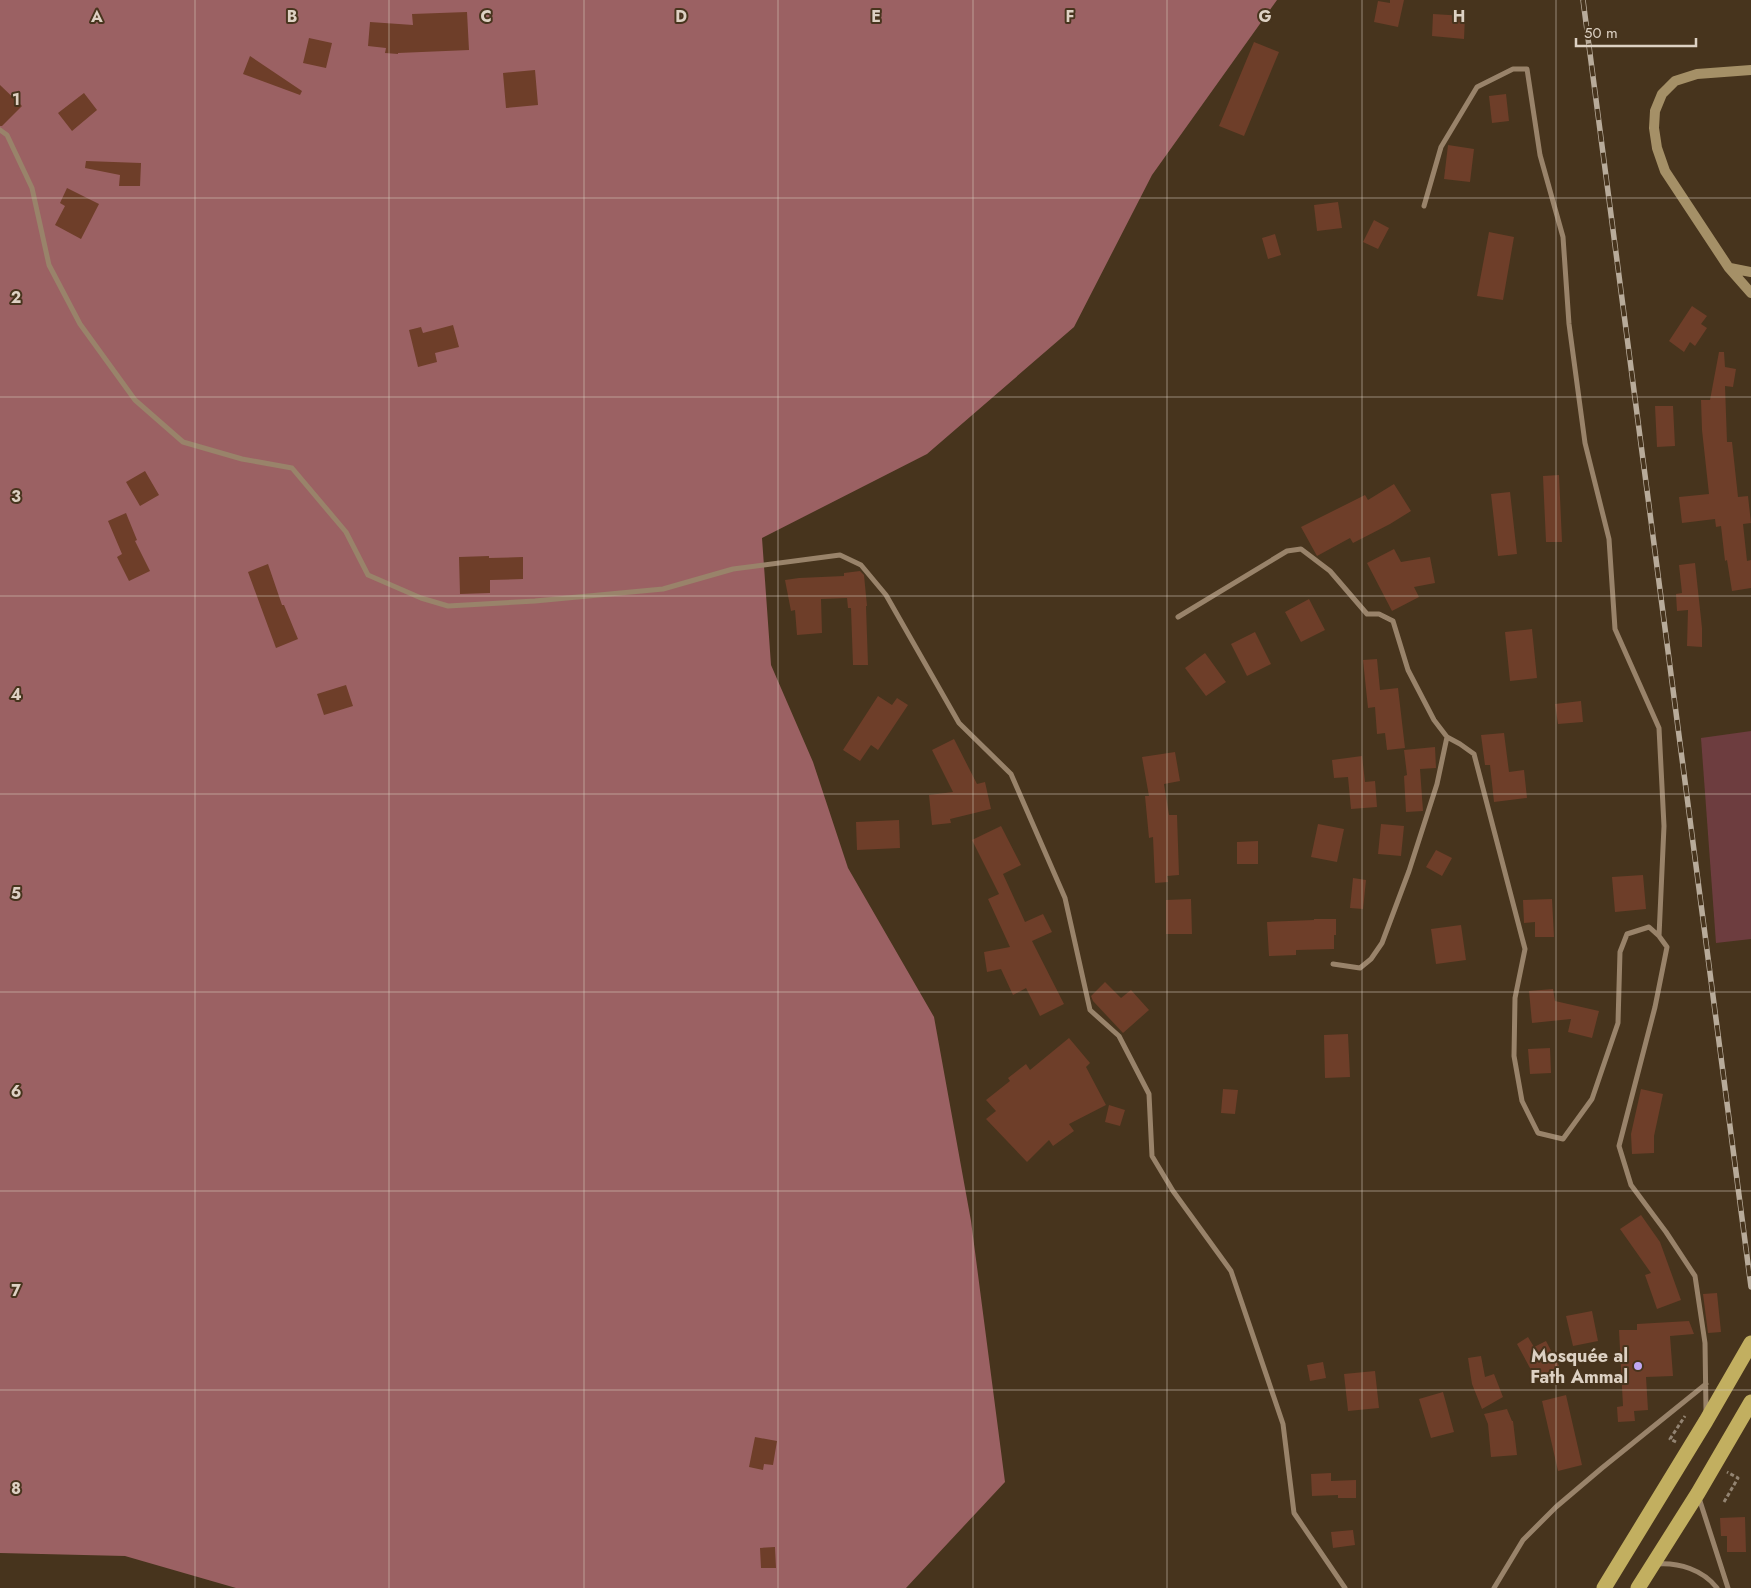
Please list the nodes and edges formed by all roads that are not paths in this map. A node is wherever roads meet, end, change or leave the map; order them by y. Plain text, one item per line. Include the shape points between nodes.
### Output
1 (1751, 70) edge
2 (0, 130) edge
3 (1424, 206) dead end
4 (1729, 268) junction
5 (1751, 272) edge
6 (1751, 294) edge
7 (1178, 617) dead end
8 (1447, 738) junction
9 (1659, 936) junction
10 (1333, 964) dead end
11 (1751, 1343) edge
12 (1706, 1384) junction
13 (1751, 1402) edge
14 (1706, 1421) junction
15 (1698, 1493) junction
16 (1653, 1564) junction
17 (1345, 1588) edge
18 (1494, 1588) edge
19 (1604, 1588) edge
20 (1638, 1588) edge
21 (1718, 1588) edge
22 (1728, 1588) edge

1 - 4 main road via 1697,74 1675,81 1662,94 1655,111 1657,148 1665,171
2 - 17 street via 7,136 32,188 49,264 80,324 135,400 183,442 242,459 292,468 346,532 368,575 448,606 663,589 734,569 840,555 861,565 886,595 959,723 1011,774 1065,898 1090,1010 1119,1036 1149,1094 1152,1156 1173,1191 1231,1271 1283,1424 1294,1513
3 - 9 street via 1441,147 1477,87 1514,69 1527,69 1540,155 1563,237 1569,324 1585,443 1609,539 1615,629 1659,728 1664,826
4 - 5 main road
4 - 6 main road
7 - 8 street via 1287,551 1301,549 1330,571 1366,614 1379,614 1393,621 1408,670
8 - 9 street via 1474,754 1525,949 1515,998 1514,1056 1522,1101 1538,1133 1563,1139 1592,1099 1618,1023 1620,952 1627,934 1649,927
8 - 10 street via 1434,793 1382,943 1360,968
9 - 12 street via 1667,947 1619,1146 1631,1185 1695,1276 1705,1343
11 - 14 highway
12 - 14 street
12 - 18 street via 1556,1507 1523,1540
13 - 15 highway
14 - 19 highway
15 - 16 highway
15 - 22 street
16 - 20 highway
16 - 21 street via 1671,1563 1694,1570

